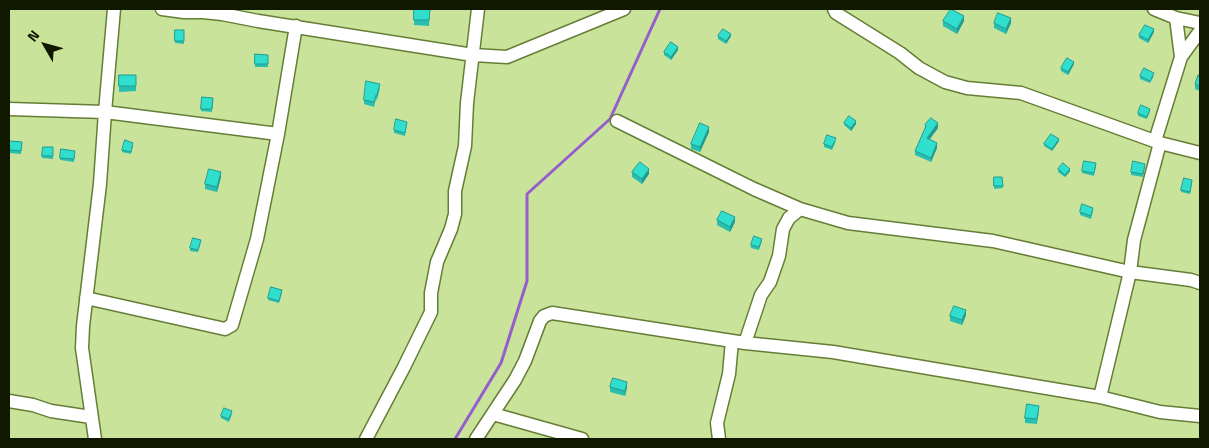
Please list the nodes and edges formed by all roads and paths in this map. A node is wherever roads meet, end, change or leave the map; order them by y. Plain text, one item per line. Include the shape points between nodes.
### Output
1 (114, 9) edge
2 (162, 9) edge
3 (478, 9) edge
4 (624, 9) edge
5 (834, 9) edge
6 (1154, 9) edge
7 (1176, 18) junction
8 (1200, 24) edge
9 (296, 26) junction
10 (1200, 31) edge
11 (473, 55) junction
12 (1181, 57) junction
13 (9, 109) edge
14 (105, 112) junction
15 (616, 121) dead end
16 (278, 134) junction
17 (1157, 142) junction
18 (1200, 153) edge
19 (800, 209) junction
20 (1130, 272) junction
21 (1200, 283) edge
22 (86, 298) junction
23 (732, 341) junction
24 (745, 343) junction
25 (1100, 397) junction
26 (9, 401) edge
27 (493, 414) junction
28 (1200, 416) edge
29 (91, 417) junction
30 (95, 439) edge
31 (366, 439) edge
32 (476, 439) edge
33 (582, 439) edge
34 (719, 439) edge

1 - 14 street
2 - 9 street via 222,14
3 - 11 street
4 - 11 street via 507,57
5 - 17 street via 919,68 945,82 967,88 1021,93
6 - 7 street
7 - 8 street
7 - 12 street
9 - 11 street
9 - 16 street
10 - 12 street
11 - 31 street via 465,146 455,191 454,214 437,262 431,312
12 - 17 street
13 - 14 street
14 - 16 street
14 - 22 street
15 - 19 street
16 - 22 street via 257,238 229,328
17 - 18 street
17 - 20 street via 1134,240
19 - 20 street via 848,223 993,241
19 - 24 street via 789,218 783,229 779,256 756,307
20 - 21 street
20 - 25 street
22 - 29 street via 82,348
23 - 24 street
23 - 27 street via 552,313 540,321 525,361
23 - 34 street via 729,374 717,423
24 - 25 street via 833,352
25 - 28 street via 1160,412
26 - 29 street
27 - 32 street
27 - 33 street
29 - 30 street

